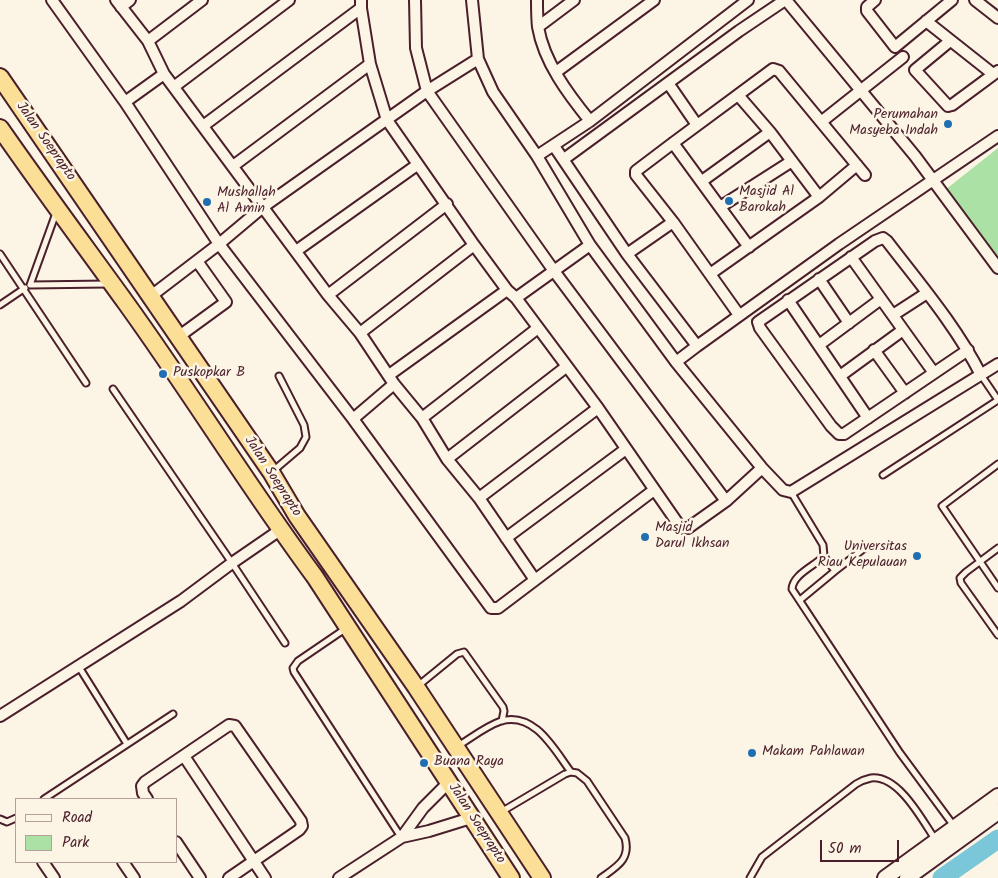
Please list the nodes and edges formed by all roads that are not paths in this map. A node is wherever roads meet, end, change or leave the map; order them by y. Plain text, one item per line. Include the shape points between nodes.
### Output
1 (52, 0) edge
2 (130, 0) edge
3 (202, 0) edge
4 (289, 0) edge
5 (415, 0) edge
6 (472, 0) edge
7 (537, 0) edge
8 (574, 0) edge
9 (654, 0) edge
10 (748, 0) edge
11 (785, 0) edge
12 (876, 0) edge
13 (952, 0) edge
14 (975, 0) edge
15 (119, 3) edge
16 (361, 4) edge
17 (998, 18) edge
18 (926, 21) junction
19 (538, 27) junction
20 (148, 41) junction
21 (950, 41) junction
22 (895, 47) junction
23 (903, 58) junction
24 (478, 59) junction
25 (370, 64) junction
26 (915, 70) junction
27 (556, 72) junction
28 (996, 73) edge
29 (164, 74) junction
30 (0, 77) edge
31 (668, 83) junction
32 (175, 86) junction
33 (862, 90) junction
34 (427, 92) junction
35 (738, 95) junction
36 (125, 102) junction
37 (387, 120) junction
38 (590, 121) junction
39 (821, 122) junction
40 (697, 125) junction
41 (203, 126) junction
42 (0, 128) edge
43 (770, 132) junction
44 (998, 136) edge
45 (673, 142) junction
46 (554, 146) junction
47 (538, 156) junction
48 (564, 159) junction
49 (792, 161) junction
50 (417, 165) junction
51 (857, 165) junction
52 (233, 166) junction
53 (865, 176) dead end
54 (702, 181) junction
55 (934, 181) junction
56 (818, 197) junction
57 (446, 204) junction
58 (263, 207) junction
59 (720, 207) junction
60 (57, 210) junction
61 (673, 222) junction
62 (219, 244) junction
63 (474, 245) junction
64 (590, 245) junction
65 (749, 247) junction
66 (296, 251) junction
67 (0, 254) edge
68 (627, 254) junction
69 (851, 257) junction
70 (197, 261) junction
71 (998, 268) edge
72 (554, 271) junction
73 (710, 274) junction
74 (819, 279) junction
75 (111, 284) junction
76 (30, 285) junction
77 (23, 289) junction
78 (507, 290) junction
79 (927, 293) junction
80 (328, 295) junction
81 (151, 296) junction
82 (516, 298) junction
83 (881, 299) junction
84 (788, 300) junction
85 (0, 305) edge
86 (739, 315) junction
87 (892, 315) junction
88 (849, 323) junction
89 (538, 328) junction
90 (903, 330) junction
91 (360, 333) junction
92 (178, 336) junction
93 (820, 345) junction
94 (697, 346) junction
95 (874, 350) junction
96 (968, 350) junction
97 (676, 362) junction
98 (998, 364) edge
99 (566, 367) junction
100 (934, 374) junction
101 (981, 374) junction
102 (279, 376) dead end
103 (840, 376) junction
104 (392, 380) junction
105 (86, 384) dead end
106 (112, 390) dead end
107 (905, 393) junction
108 (998, 399) edge
109 (598, 408) junction
110 (422, 418) junction
111 (868, 418) junction
112 (353, 419) junction
113 (626, 449) junction
114 (447, 459) junction
115 (998, 464) edge
116 (762, 468) junction
117 (271, 472) junction
118 (883, 475) dead end
119 (654, 490) junction
120 (792, 492) junction
121 (479, 498) junction
122 (726, 501) junction
123 (280, 530) junction
124 (506, 538) junction
125 (866, 547) dead end
126 (998, 548) edge
127 (824, 556) junction
128 (980, 562) junction
129 (232, 563) junction
130 (331, 565) junction
131 (835, 570) junction
132 (315, 578) junction
133 (536, 580) junction
134 (998, 588) edge
135 (800, 600) junction
136 (348, 627) junction
137 (998, 634) edge
138 (285, 643) dead end
139 (78, 666) junction
140 (416, 687) junction
141 (173, 714) dead end
142 (0, 716) edge
143 (502, 720) junction
144 (127, 744) junction
145 (455, 748) junction
146 (184, 756) junction
147 (571, 772) junction
148 (449, 782) junction
149 (998, 796) edge
150 (46, 798) edge
151 (146, 798) edge
152 (998, 812) edge
153 (499, 814) junction
154 (15, 818) edge
155 (471, 818) junction
156 (0, 819) edge
157 (953, 825) junction
158 (402, 837) junction
159 (178, 845) edge
160 (940, 846) junction
161 (254, 862) junction
162 (44, 863) edge
163 (124, 863) edge
164 (54, 878) edge
165 (134, 878) edge
166 (200, 878) edge
167 (229, 878) edge
168 (265, 878) edge
169 (339, 878) edge
170 (512, 878) edge
171 (542, 878) edge
172 (601, 878) edge
173 (750, 878) edge
174 (885, 878) edge
175 (907, 878) edge

1 - 36 street
2 - 15 street
3 - 20 street
4 - 32 street
5 - 34 street via 416,48
6 - 24 street
7 - 19 street
8 - 19 street
9 - 27 street
10 - 38 street
11 - 31 street
11 - 33 street
12 - 22 street via 866,9
13 - 18 street
14 - 17 street
15 - 20 street
16 - 25 street
16 - 41 street
18 - 21 street
18 - 22 street
19 - 27 street via 545,52
20 - 29 street
21 - 26 street
21 - 28 street
22 - 23 street
23 - 26 street
23 - 33 street
24 - 34 street
24 - 47 street via 493,92
25 - 37 street
25 - 52 street
26 - 28 street via 950,106
27 - 38 street
29 - 32 street
29 - 36 street
30 - 81 highway, Jalan Soeprapto
31 - 40 street
31 - 48 street
32 - 41 street
33 - 39 street
33 - 55 street
34 - 37 street
34 - 72 street
35 - 39 street via 774,69
35 - 40 street
35 - 43 street
36 - 62 street
37 - 50 street
37 - 58 street
38 - 46 street
39 - 51 street
40 - 45 street
41 - 52 street
42 - 60 highway, Jalan Soeprapto
43 - 49 street
43 - 54 street
44 - 55 street
45 - 54 street
45 - 61 street via 639,168 636,175
46 - 47 street
46 - 48 street
47 - 64 street
48 - 68 street
49 - 56 street
49 - 59 street
50 - 57 street
50 - 66 street
51 - 53 street
51 - 56 street
52 - 58 street
54 - 59 street
55 - 71 street
55 - 86 street
56 - 65 street
57 - 63 street
57 - 80 street
58 - 62 street
58 - 66 street
59 - 65 street
60 - 75 highway, Jalan Soeprapto
60 - 76 lane
61 - 68 street
61 - 73 street
62 - 70 street
62 - 112 street
63 - 78 street
63 - 91 street
64 - 72 street
64 - 97 street
65 - 73 street
66 - 80 street
67 - 77 lane
68 - 94 street
69 - 74 street
69 - 79 street via 880,238 885,239
69 - 83 street
70 - 81 street
70 - 92 street via 226,302
72 - 82 street
72 - 122 street
73 - 86 street
74 - 84 street
74 - 88 street
75 - 76 lane
75 - 123 highway, Jalan Soeprapto
76 - 77 lane
77 - 85 lane
77 - 105 lane
78 - 82 street
78 - 104 street
79 - 87 street
79 - 96 street
80 - 91 street
81 - 92 highway, Jalan Soeprapto
82 - 89 street
83 - 87 street
83 - 88 street
84 - 93 street
84 - 111 street via 760,319 760,328 836,432 844,434
86 - 94 street
87 - 90 street
88 - 93 street
89 - 99 street
89 - 110 street
90 - 95 street
90 - 100 street
91 - 104 street
92 - 117 highway, Jalan Soeprapto
93 - 103 street
94 - 97 street
95 - 103 street
95 - 107 street
96 - 100 street
96 - 101 street
97 - 116 street
98 - 101 street
99 - 109 street
99 - 114 street
100 - 107 street
101 - 108 lane
101 - 120 street
102 - 117 lane via 304,424 306,437 300,448
103 - 111 street
104 - 110 street
104 - 112 street
106 - 129 lane
107 - 111 street
108 - 118 lane
109 - 113 street
109 - 121 street
110 - 114 street
112 - 133 street via 490,608 498,608
113 - 119 street
113 - 124 street
114 - 121 street
115 - 128 lane via 942,506
116 - 120 street via 783,490
116 - 122 street
117 - 130 highway, Jalan Soeprapto
119 - 122 street via 684,529
119 - 133 street
120 - 127 lane via 822,544
121 - 124 street
123 - 129 street
123 - 132 highway, Jalan Soeprapto
124 - 133 street
125 - 131 lane
126 - 128 lane
127 - 131 lane
127 - 135 lane via 793,584 792,589
128 - 134 lane
128 - 137 lane via 962,575 961,582
129 - 138 lane
129 - 139 street via 181,601
130 - 132 highway
130 - 140 highway, Jalan Soeprapto
131 - 135 lane
132 - 136 highway, Jalan Soeprapto
135 - 157 lane via 900,753
136 - 148 highway, Jalan Soeprapto
136 - 158 lane via 298,661 294,672
139 - 142 street
139 - 144 lane
140 - 143 lane via 457,654 464,652 503,707
140 - 145 highway, Jalan Soeprapto
141 - 144 lane
143 - 145 lane
143 - 147 lane via 523,721 538,729
144 - 150 lane
145 - 153 highway, Jalan Soeprapto
146 - 151 street via 143,784
146 - 161 street
146 - 161 street via 229,726 235,726 301,821 300,830
147 - 153 lane
147 - 172 lane via 588,781 625,838 624,858
148 - 155 highway, Jalan Soeprapto
148 - 158 street
149 - 157 main road
152 - 160 main road
153 - 171 highway, Jalan Soeprapto
154 - 156 lane via 7,822
155 - 158 street
155 - 170 highway, Jalan Soeprapto
157 - 160 main road
158 - 169 street
159 - 166 street
160 - 173 lane via 911,803 895,787 884,780 870,778 856,784 762,858
160 - 174 main road
160 - 175 main road
161 - 167 street
161 - 168 street
162 - 164 street
163 - 165 street

